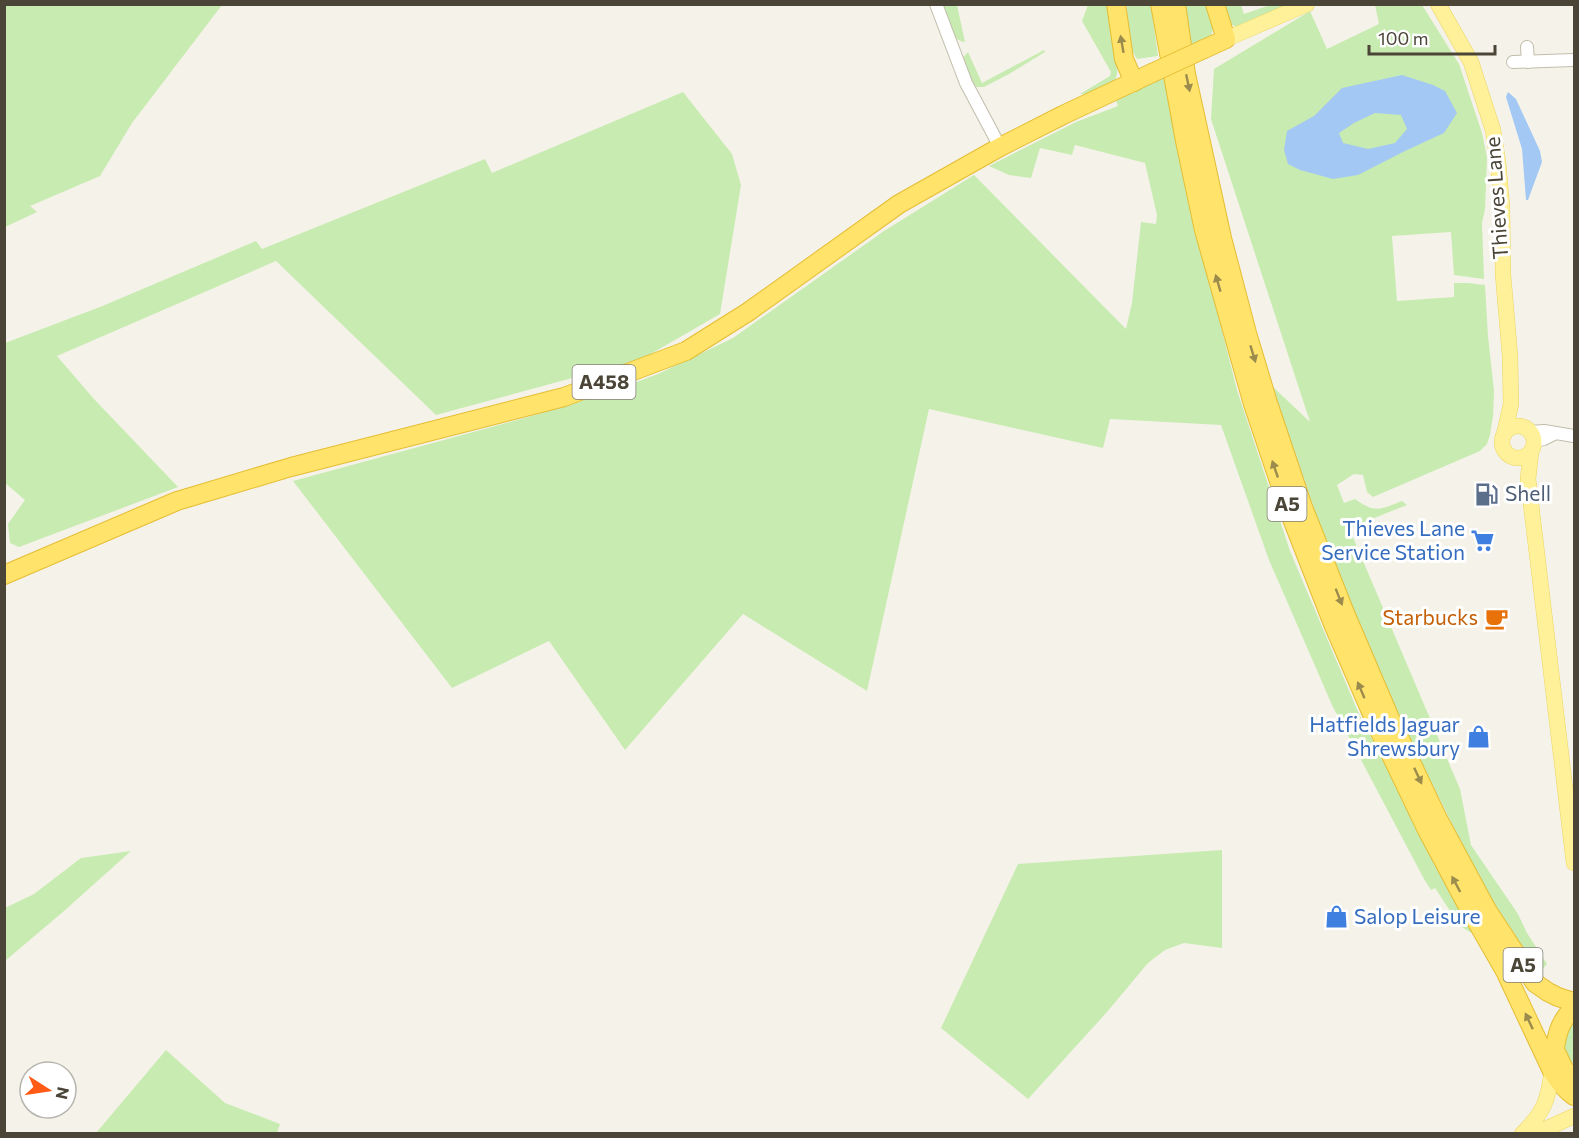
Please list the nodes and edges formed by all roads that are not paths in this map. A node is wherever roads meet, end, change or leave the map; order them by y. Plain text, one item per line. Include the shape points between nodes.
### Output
1 (936, 4) edge
2 (1116, 4) edge
3 (1160, 4) edge
4 (1176, 4) edge
5 (1215, 4) edge
6 (1307, 4) edge
7 (1438, 4) edge
8 (1226, 39) junction
9 (1527, 47) dead end
10 (1575, 60) edge
11 (1514, 62) dead end
12 (1528, 62) junction
13 (1134, 82) junction
14 (1000, 147) junction
15 (1511, 404) junction
16 (1504, 435) junction
17 (1575, 436) edge
18 (1529, 438) junction
19 (1514, 458) junction
20 (1528, 479) junction
21 (4, 575) edge
22 (1575, 863) edge
23 (1575, 1002) edge
24 (1575, 1008) edge
25 (1556, 1045) junction
26 (1552, 1071) junction
27 (1575, 1079) edge
28 (1575, 1096) edge
29 (1575, 1116) edge
30 (1522, 1134) edge
31 (1527, 1134) edge

1 - 14 street via 966,83
13 -> 2 highway via 1124,59
26 -> 3 highway, A5 via 1505,971 1427,830 1378,728 1289,511 1252,404 1204,230
4 -> 23 highway, A5 via 1186,74 1247,333 1303,507 1345,613 1437,817 1487,910 1535,983 1557,997
5 - 8 highway
6 - 8 main road, A458
7 - 15 main road, Thieves Lane via 1471,62 1493,130 1502,207
8 - 13 highway, A458, bridge
9 - 12 street
10 - 12 street
11 - 12 street
13 - 14 highway, A458
14 - 21 highway, A458 via 899,204 748,312 686,351 564,397 291,467 177,501
15 - 16 main road
15 - 18 main road
16 - 18 main road via 1514,427
16 - 19 main road via 1504,449
17 - 18 street via 1544,431
18 - 19 main road via 1523,457
18 - 20 main road
19 - 20 main road
20 - 22 main road
24 - 25 highway via 1561,1024
25 - 26 highway
25 - 27 highway via 1564,1069
26 - 28 highway
26 - 30 main road via 1543,1109
29 - 31 main road

